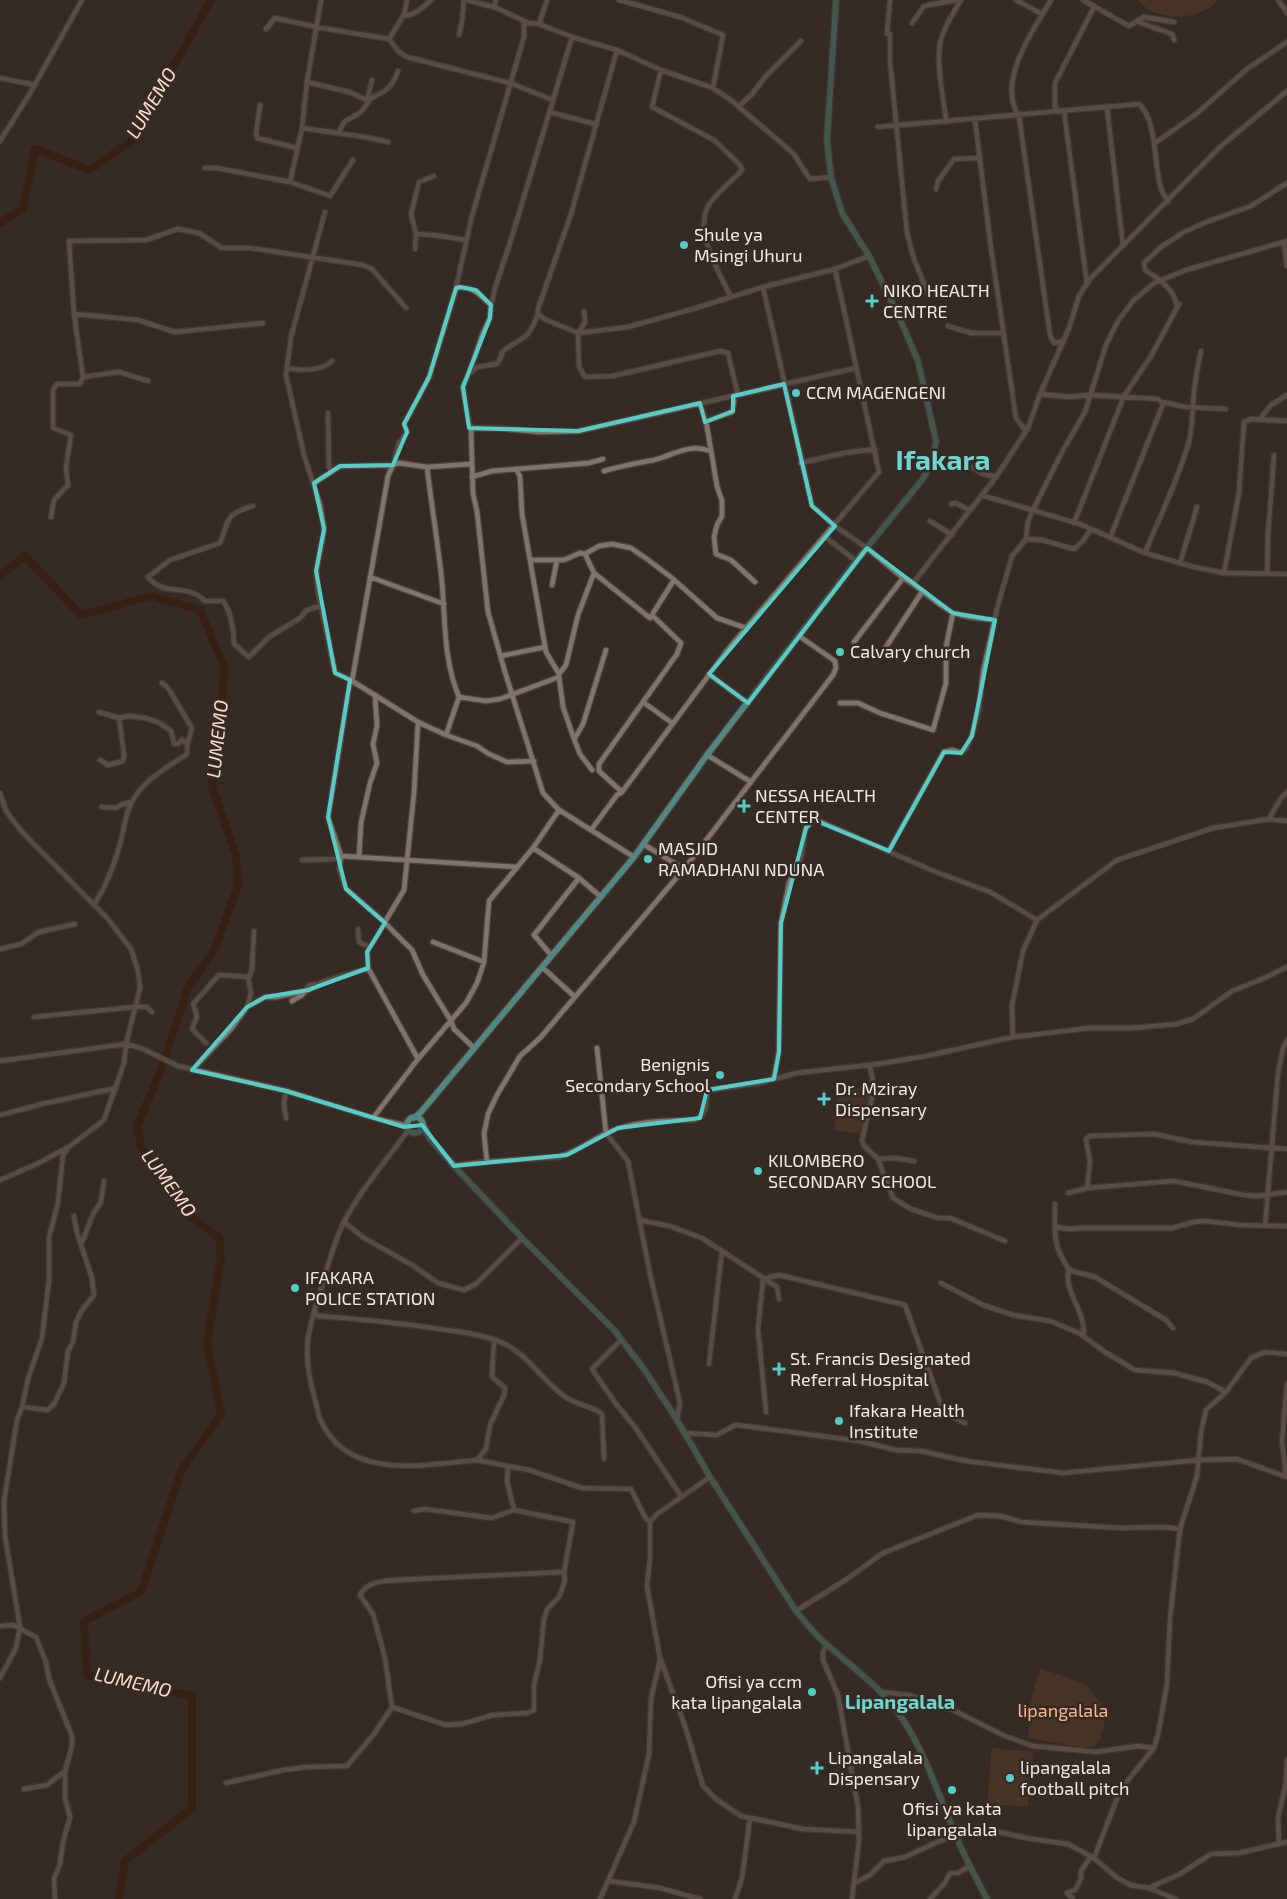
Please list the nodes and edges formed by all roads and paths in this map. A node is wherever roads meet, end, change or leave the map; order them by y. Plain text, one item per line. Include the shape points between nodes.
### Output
1 (82, 0) edge
2 (321, 0) edge
3 (406, 0) edge
4 (431, 0) edge
5 (465, 0) edge
6 (496, 0) edge
7 (547, 0) edge
8 (619, 0) edge
9 (836, 0) edge
10 (890, 0) edge
11 (956, 0) edge
12 (961, 0) edge
13 (1016, 0) edge
14 (1051, 0) edge
15 (1083, 0) edge
16 (1278, 0) edge
17 (641, 3) edge
18 (1094, 7) junction
19 (494, 8) junction
20 (1287, 13) edge
21 (1042, 14) junction
22 (404, 15) junction
23 (1138, 22) junction
24 (1174, 22) dead end
25 (528, 23) junction
26 (912, 23) dead end
27 (539, 24) junction
28 (316, 27) junction
29 (266, 29) dead end
30 (459, 35) dead end
31 (572, 37) junction
32 (389, 39) junction
33 (1174, 40) dead end
34 (801, 41) dead end
35 (1287, 42) edge
36 (617, 50) junction
37 (661, 70) junction
38 (398, 71) dead end
39 (0, 78) edge
40 (372, 80) dead end
41 (307, 82) junction
42 (510, 83) junction
43 (35, 85) junction
44 (713, 88) junction
45 (1287, 91) edge
46 (367, 100) junction
47 (553, 100) junction
48 (260, 106) dead end
49 (739, 106) junction
50 (1107, 107) junction
51 (1062, 111) junction
52 (549, 112) junction
53 (1019, 116) junction
54 (975, 120) junction
55 (946, 122) junction
56 (595, 124) junction
57 (896, 126) junction
58 (302, 128) junction
59 (878, 128) dead end
60 (339, 133) junction
61 (0, 141) edge
62 (388, 142) dead end
63 (1154, 143) junction
64 (297, 148) junction
65 (980, 158) junction
66 (353, 160) dead end
67 (205, 168) dead end
68 (434, 176) dead end
69 (831, 177) junction
70 (290, 182) junction
71 (1287, 184) edge
72 (936, 189) dead end
73 (1168, 202) junction
74 (324, 212) dead end
75 (416, 234) junction
76 (465, 240) junction
77 (1285, 241) edge
78 (1123, 246) junction
79 (415, 249) dead end
80 (868, 256) junction
81 (314, 257) junction
82 (1287, 266) edge
83 (836, 269) junction
84 (1160, 281) junction
85 (1087, 284) junction
86 (763, 287) junction
87 (456, 288) junction
88 (927, 291) dead end
89 (731, 297) junction
90 (491, 305) junction
91 (406, 308) dead end
92 (584, 311) dead end
93 (74, 314) junction
94 (538, 314) junction
95 (262, 323) dead end
96 (948, 326) dead end
97 (578, 333) junction
98 (1003, 333) junction
99 (1064, 340) junction
100 (1201, 351) dead end
101 (332, 361) dead end
102 (288, 368) junction
103 (856, 368) junction
104 (469, 374) junction
105 (83, 377) junction
106 (148, 381) dead end
107 (784, 384) junction
108 (1040, 394) junction
109 (735, 395) junction
110 (1090, 395) junction
111 (1287, 395) edge
112 (1124, 396) junction
113 (700, 403) junction
114 (1162, 404) junction
115 (1192, 407) junction
116 (1226, 409) dead end
117 (328, 413) dead end
118 (1260, 419) junction
119 (1287, 421) edge
120 (706, 422) junction
121 (471, 428) junction
122 (1026, 431) junction
123 (875, 449) junction
124 (710, 451) junction
125 (1274, 456) dead end
126 (603, 459) dead end
127 (950, 459) dead end
128 (801, 463) junction
129 (471, 464) junction
130 (393, 465) junction
131 (427, 467) junction
132 (516, 469) junction
133 (331, 471) junction
134 (604, 471) dead end
135 (472, 477) junction
136 (996, 477) junction
137 (314, 484) junction
138 (981, 495) junction
139 (952, 504) dead end
140 (253, 506) dead end
141 (1198, 507) dead end
142 (970, 510) junction
143 (1033, 510) junction
144 (51, 517) dead end
145 (930, 521) dead end
146 (1074, 522) junction
147 (835, 526) junction
148 (1091, 529) junction
149 (952, 535) junction
150 (824, 536) junction
151 (1110, 538) junction
152 (1026, 539) junction
153 (867, 548) junction
154 (1145, 553) junction
155 (585, 554) junction
156 (530, 560) junction
157 (557, 560) junction
158 (856, 561) junction
159 (1180, 563) junction
160 (594, 573) junction
161 (1224, 573) junction
162 (1267, 573) junction
163 (1287, 574) edge
164 (370, 577) junction
165 (903, 578) junction
166 (674, 580) junction
167 (756, 582) dead end
168 (913, 583) junction
169 (552, 585) dead end
170 (922, 592) junction
171 (444, 604) junction
172 (321, 606) junction
173 (953, 613) junction
174 (650, 618) junction
175 (995, 620) junction
176 (746, 628) junction
177 (799, 636) junction
178 (854, 642) dead end
179 (545, 647) junction
180 (606, 650) dead end
181 (884, 650) dead end
182 (501, 656) junction
183 (709, 674) junction
184 (559, 676) junction
185 (351, 681) junction
186 (162, 683) dead end
187 (375, 695) junction
188 (513, 695) junction
189 (459, 697) junction
190 (643, 702) junction
191 (748, 703) junction
192 (840, 703) dead end
193 (99, 712) dead end
194 (119, 718) junction
195 (418, 722) junction
196 (672, 723) junction
197 (446, 735) junction
198 (575, 738) junction
199 (187, 744) junction
200 (708, 755) junction
201 (100, 760) dead end
202 (534, 761) junction
203 (592, 770) dead end
204 (751, 782) junction
205 (622, 792) junction
206 (1287, 792) edge
207 (0, 793) edge
208 (132, 802) junction
209 (102, 808) dead end
210 (559, 810) junction
211 (1269, 819) junction
212 (1287, 821) edge
213 (591, 830) junction
214 (643, 844) junction
215 (533, 848) junction
216 (889, 851) junction
217 (341, 856) junction
218 (359, 857) junction
219 (634, 857) junction
220 (302, 860) dead end
221 (406, 860) junction
222 (517, 868) junction
223 (684, 869) junction
224 (579, 878) junction
225 (601, 897) junction
226 (94, 905) junction
227 (1037, 920) junction
228 (385, 923) junction
229 (75, 924) dead end
230 (358, 928) dead end
231 (254, 931) dead end
232 (433, 942) dead end
233 (370, 946) junction
234 (0, 949) edge
235 (551, 955) junction
236 (484, 962) junction
237 (542, 967) junction
238 (1287, 967) edge
239 (368, 968) junction
240 (248, 977) junction
241 (304, 991) junction
242 (575, 997) junction
243 (292, 1001) dead end
244 (135, 1007) junction
245 (247, 1007) junction
246 (152, 1012) dead end
247 (34, 1016) dead end
248 (451, 1021) junction
249 (1013, 1037) junction
250 (1287, 1040) edge
251 (206, 1043) dead end
252 (126, 1044) junction
253 (474, 1048) junction
254 (597, 1048) dead end
255 (418, 1059) junction
256 (0, 1060) edge
257 (870, 1065) junction
258 (192, 1070) junction
259 (774, 1079) junction
260 (116, 1088) junction
261 (286, 1091) junction
262 (423, 1108) junction
263 (0, 1115) edge
264 (286, 1118) dead end
265 (373, 1118) junction
266 (414, 1118) junction
267 (423, 1124) junction
268 (408, 1128) junction
269 (415, 1133) junction
270 (606, 1133) junction
271 (430, 1139) junction
272 (69, 1146) junction
273 (1271, 1147) junction
274 (1287, 1149) edge
275 (878, 1159) junction
276 (487, 1162) junction
277 (914, 1162) dead end
278 (454, 1166) junction
279 (0, 1180) edge
280 (104, 1181) dead end
281 (1087, 1188) junction
282 (1287, 1192) edge
283 (1068, 1193) dead end
284 (1267, 1195) junction
285 (1055, 1204) dead end
286 (74, 1216) dead end
287 (639, 1220) junction
288 (344, 1222) junction
289 (1265, 1226) junction
290 (1287, 1226) edge
291 (1055, 1227) junction
292 (522, 1238) junction
293 (1004, 1241) dead end
294 (81, 1245) junction
295 (722, 1251) junction
296 (1069, 1270) junction
297 (763, 1279) junction
298 (941, 1283) dead end
299 (778, 1299) dead end
300 (314, 1312) junction
301 (1173, 1328) dead end
302 (1083, 1336) junction
303 (494, 1340) junction
304 (622, 1340) junction
305 (1287, 1354) edge
306 (709, 1364) dead end
307 (1287, 1384) edge
308 (1226, 1392) junction
309 (22, 1408) junction
310 (766, 1412) dead end
311 (677, 1420) junction
312 (965, 1423) dead end
313 (684, 1433) junction
314 (604, 1459) dead end
315 (477, 1460) junction
316 (1199, 1460) junction
317 (508, 1466) junction
318 (710, 1477) junction
319 (1286, 1477) edge
320 (681, 1496) junction
321 (414, 1510) dead end
322 (514, 1510) junction
323 (650, 1522) junction
324 (1180, 1529) junction
325 (564, 1572) junction
326 (796, 1611) junction
327 (0, 1626) edge
328 (20, 1627) junction
329 (827, 1645) junction
330 (660, 1658) junction
331 (0, 1678) edge
332 (881, 1692) junction
333 (392, 1707) junction
334 (1154, 1748) junction
335 (1287, 1760) edge
336 (65, 1771) junction
337 (226, 1783) dead end
338 (24, 1789) dead end
339 (750, 1818) junction
340 (952, 1827) junction
341 (858, 1832) junction
342 (955, 1835) junction
343 (1279, 1842) junction
344 (1287, 1842) edge
345 (1092, 1857) junction
346 (970, 1866) junction
347 (609, 1881) junction
348 (855, 1883) junction
349 (1149, 1888) junction
350 (55, 1899) edge
351 (600, 1899) edge
352 (700, 1899) edge
353 (735, 1899) edge
354 (852, 1899) edge
355 (930, 1899) edge
356 (988, 1899) edge
357 (1073, 1899) edge
358 (1176, 1899) edge

1 - 43 street
2 - 28 street
3 - 22 street
4 - 22 street via 420,10
5 - 19 street
5 - 30 street
6 - 19 street
7 - 27 street
8 - 17 street
9 - 69 main road via 827,140
10 - 57 street via 888,34
11 - 26 street via 924,6
12 - 55 street via 940,45
13 - 21 street
14 - 21 street
15 - 18 street
16 - 20 street
17 - 44 street via 722,35
18 - 23 street via 1128,26
18 - 51 street via 1055,84 1055,106
19 - 25 street
21 - 53 street via 1023,48 1012,83 1013,107
22 - 32 street
23 - 24 street via 1144,17
23 - 33 street via 1172,34
25 - 27 street
25 - 42 street via 524,25 524,37
27 - 31 street
28 - 29 street via 275,18
28 - 32 street
28 - 41 street
31 - 36 street
31 - 47 street
32 - 42 street via 407,57
34 - 49 street
35 - 63 street
36 - 37 street
36 - 56 street
37 - 44 street
37 - 89 street via 652,107 714,140 742,170 709,205 705,218 704,234 710,254
38 - 46 street via 394,84
39 - 43 street
40 - 46 street
41 - 46 street
41 - 58 street
42 - 47 street
42 - 76 street
43 - 61 street
44 - 49 street
45 - 73 street via 1220,147
46 - 60 street via 360,113 345,120
47 - 52 street
48 - 64 street via 257,138
49 - 69 street via 793,153 810,179
50 - 51 street
50 - 63 street via 1139,104 1146,113
50 - 78 street
51 - 53 street
51 - 85 street
52 - 56 street
52 - 90 street
53 - 54 street
53 - 99 street via 1050,334 1054,343
54 - 55 street
54 - 65 street
55 - 57 street
56 - 94 street via 571,214
57 - 59 street
57 - 88 street via 907,233
58 - 60 street
58 - 64 street
60 - 62 street
63 - 73 street via 1160,187
64 - 70 street
65 - 72 street via 954,159
65 - 98 street
66 - 70 street via 330,196
67 - 70 street
68 - 75 street via 418,182 411,214
69 - 80 main road via 842,213
71 - 84 street via 1260,201 1199,226 1161,247 1143,266
73 - 78 street
74 - 81 street
75 - 76 street
75 - 79 street
76 - 87 street
77 - 82 street
77 - 84 street via 1186,270
78 - 85 street
80 - 83 street
80 - 153 main road via 918,361 936,441 933,462 922,480
81 - 91 street via 372,268
81 - 93 street via 251,248 222,248 199,233 178,230 146,240 69,241
81 - 102 street via 305,281
83 - 86 street
83 - 103 street
84 - 110 street via 1150,285 1132,301 1118,321 1106,345
84 - 112 street via 1178,306 1151,356
85 - 99 street via 1078,296
86 - 89 street
86 - 107 street
87 - 90 street via 476,290
87 - 130 street via 430,377 404,424 407,432 399,444
89 - 97 street via 628,326
90 - 104 street via 490,318
92 - 97 street via 585,322
93 - 95 street via 138,320 175,332
93 - 105 street
94 - 97 street
94 - 104 street via 531,332 502,352 497,364 476,367
96 - 98 street via 971,333
97 - 109 street via 579,367 585,378 613,376 720,351 728,353
98 - 122 street via 1016,418
99 - 108 street
100 - 115 street
101 - 102 street via 326,366 298,370
102 - 137 street via 286,376 293,410
103 - 107 street
103 - 123 street
104 - 121 street via 463,387
105 - 106 street via 119,372
105 - 144 street via 80,384 57,384 53,390 53,428 71,435 66,467 68,485 54,500
107 - 109 street
107 - 128 street
108 - 110 street
108 - 122 street
109 - 113 street
109 - 120 street via 732,412
110 - 112 street
110 - 143 street via 1085,412
111 - 118 street via 1271,405
112 - 114 street via 1158,399
112 - 146 street
113 - 120 street
113 - 121 street via 578,431
114 - 115 street
114 - 151 street
115 - 116 street
115 - 154 street via 1193,423 1182,464
117 - 133 street
118 - 119 street
118 - 161 street via 1247,419 1243,424 1240,493
120 - 124 street
121 - 129 street
122 - 136 street
123 - 128 street
123 - 147 street via 879,472
124 - 134 street via 685,449 655,460
124 - 167 street via 722,501 722,516 714,537 716,554 731,560
125 - 162 street
126 - 132 street
127 - 136 street via 964,469 972,467
128 - 147 street via 812,505
129 - 131 street
129 - 135 street
130 - 131 street
130 - 133 street via 340,466
130 - 164 street via 388,476
131 - 171 street
132 - 135 street
132 - 156 street via 520,476 522,514
133 - 137 street
135 - 182 street via 488,612
136 - 138 street
137 - 172 street via 324,528 316,571
138 - 142 street
138 - 143 street
139 - 142 street
140 - 172 street via 238,510 229,517 220,542 170,560 148,577 163,589 184,590 205,601 223,601 234,631 234,644 249,657 269,637 307,610
141 - 159 street
142 - 149 street
143 - 146 street
143 - 152 street
145 - 149 street
146 - 148 street
147 - 150 street
147 - 153 street
148 - 151 street
148 - 152 street via 1074,549
149 - 168 street
150 - 158 street
150 - 176 street
151 - 154 street
152 - 175 street via 1012,556
153 - 158 main road
153 - 165 street
154 - 159 street
155 - 157 street
155 - 160 street
155 - 166 street via 599,546 612,544 630,548
156 - 157 street
156 - 179 street
157 - 169 street
158 - 177 main road
159 - 161 street
160 - 174 street
160 - 184 street via 578,615 566,665
161 - 162 street
162 - 163 street
164 - 171 street
164 - 185 street
165 - 168 street
165 - 178 street
166 - 174 street
166 - 176 street via 717,618
168 - 170 street
170 - 173 street
170 - 181 street
171 - 189 street via 446,650 451,678
172 - 185 street via 335,673
173 - 175 street
173 - 192 street via 946,647 946,683 933,730 858,703
174 - 190 street via 653,616 681,643 677,654
175 - 216 street via 972,736 961,753 944,752
176 - 183 street
177 - 191 main road
177 - 204 street via 835,661 836,668
179 - 182 street
179 - 184 street
180 - 198 street via 583,724
182 - 188 street
183 - 191 street
183 - 196 street
184 - 188 street
184 - 198 street via 563,707
185 - 187 street
185 - 217 street via 328,817
186 - 199 street via 192,728
187 - 195 street
187 - 218 street via 377,726 373,744 377,763 361,824
188 - 189 street via 486,701
188 - 202 street
189 - 197 street
190 - 196 street
190 - 205 street via 599,764 599,772
191 - 200 main road
193 - 194 street
194 - 199 street via 134,717 158,722 171,731 174,744 182,740
194 - 201 street via 123,761 108,765
195 - 197 street
195 - 221 street
196 - 205 street
197 - 202 street via 507,762
198 - 203 street via 580,754
199 - 208 street via 186,754 155,776
200 - 204 street
200 - 214 main road
202 - 210 street via 544,793
204 - 223 street
205 - 213 street
206 - 211 street
207 - 226 street via 6,812 22,832
208 - 209 street via 116,808
208 - 226 street via 103,891
210 - 213 street
210 - 215 street
211 - 212 street
211 - 227 street via 1213,828 1117,860
213 - 219 street
214 - 219 main road
214 - 223 street
215 - 222 street
215 - 224 street
216 - 227 street via 990,892
216 - 259 street via 818,821 813,821 806,828 801,858 789,883 781,923 779,1052
217 - 218 street
217 - 220 street
217 - 228 street via 339,870 346,889
218 - 221 street
219 - 225 main road
221 - 222 street
221 - 228 street via 404,890
222 - 236 street via 489,901
223 - 242 street
224 - 225 street
224 - 235 street via 534,935
225 - 235 main road
226 - 244 street via 131,949 140,988
227 - 249 street via 1023,951 1012,1006
228 - 233 street
228 - 248 street via 412,950 423,976
229 - 234 street via 39,932 21,944
230 - 233 street via 359,942
231 - 240 street via 252,969
232 - 236 street
233 - 239 street via 366,952
235 - 237 main road
236 - 248 street via 477,983
237 - 242 street
237 - 253 main road
238 - 249 street via 1232,991 1187,1022
239 - 241 street
239 - 255 street
240 - 245 street via 251,993
240 - 251 street via 219,975 193,1004 197,1016 192,1029
241 - 243 street
241 - 245 street via 265,997
242 - 276 street via 520,1056 497,1095 488,1114 484,1134
244 - 246 street via 147,1007
244 - 247 street
244 - 252 street
245 - 258 street
248 - 253 street via 454,1029
248 - 255 street
249 - 257 street
250 - 273 street via 1278,1074
252 - 256 street
252 - 258 street
252 - 260 street
253 - 262 main road
254 - 270 street
255 - 265 street
257 - 259 street via 797,1073
257 - 275 street via 874,1089 862,1140
258 - 261 street
259 - 270 street via 708,1091 704,1114 695,1120 642,1122
260 - 263 street
260 - 272 street via 104,1120
261 - 264 street
261 - 265 street
262 - 266 main road
262 - 267 main road
265 - 268 street
266 - 267 main road
266 - 268 main road
267 - 269 main road via 421,1131
267 - 271 main road
268 - 269 main road
268 - 288 street
269 - 271 main road
270 - 276 street via 559,1157
270 - 287 street via 628,1162
271 - 278 main road
272 - 279 street
272 - 309 street via 64,1154 58,1203 49,1237 49,1280 42,1338
273 - 274 street
273 - 281 street via 1192,1142 1154,1134 1090,1136 1086,1139 1090,1162
273 - 284 street
275 - 277 street
275 - 293 street via 893,1198 911,1209 938,1218 950,1218
276 - 278 street
278 - 292 main road
280 - 294 street via 101,1202
281 - 283 street
281 - 284 street via 1174,1181 1244,1195
282 - 284 street
284 - 289 street
285 - 291 street
286 - 294 street
287 - 295 street via 702,1238
287 - 311 street via 680,1403
288 - 292 street via 364,1238 438,1283 464,1290 476,1284
288 - 300 street
289 - 290 street
289 - 291 street via 1205,1221 1172,1228
291 - 296 street via 1058,1252
292 - 304 main road
294 - 309 street via 94,1295 76,1322 64,1383 48,1410
295 - 297 street
295 - 306 street
296 - 301 street via 1095,1277 1166,1320
296 - 302 street via 1068,1280
297 - 299 street via 777,1287
297 - 310 street via 758,1329
297 - 312 street via 779,1275 904,1305 944,1413
298 - 302 street via 983,1305 1013,1315 1050,1321
300 - 303 street via 318,1316 467,1332
300 - 315 street via 308,1339 310,1383 321,1421 343,1449 357,1457 388,1466 427,1466
302 - 308 street via 1134,1370 1174,1373 1208,1382
303 - 314 street via 523,1356 571,1402 602,1414
303 - 315 street via 492,1377 505,1388 490,1425 486,1448
304 - 311 main road
304 - 320 street via 592,1369
305 - 308 street via 1264,1352 1251,1358
307 - 319 street via 1282,1441
308 - 316 street via 1206,1410
309 - 328 street via 17,1420 4,1501 5,1536
311 - 313 main road
313 - 316 street via 717,1435 735,1425 745,1426 1064,1473
313 - 318 main road
315 - 317 street
316 - 319 street via 1237,1459
316 - 324 street
317 - 322 street via 507,1481
317 - 323 street via 582,1488 631,1489
318 - 320 street
318 - 326 main road
320 - 323 street
321 - 322 street via 492,1518
322 - 325 street via 573,1522
323 - 330 street via 647,1587
324 - 326 street via 1022,1522 978,1515 883,1553
324 - 334 street via 1167,1684
325 - 333 street via 565,1581 559,1597 548,1608 544,1618 534,1685 534,1710 446,1725
325 - 333 street via 397,1580 368,1585 360,1595 373,1614 385,1658
326 - 329 main road
327 - 328 street
328 - 331 street via 16,1648
328 - 336 street via 36,1637 72,1736
329 - 332 main road
329 - 341 street via 823,1660 838,1695 856,1796
330 - 339 street via 704,1786 716,1799 741,1816
330 - 347 street via 651,1699 649,1754 634,1822
332 - 334 street via 909,1695 953,1710 1033,1746 1096,1752 1138,1746
332 - 340 main road via 907,1725
333 - 337 street via 347,1766 283,1770
334 - 345 street via 1124,1785
335 - 343 street via 1286,1783 1278,1818
336 - 338 street via 47,1785
336 - 350 street via 65,1798 70,1817 54,1879
339 - 341 street via 803,1829
339 - 353 street via 742,1878
340 - 342 main road
340 - 345 street via 990,1830 1068,1844
341 - 348 street
342 - 346 main road
342 - 348 street via 905,1858 884,1861 870,1875
343 - 344 street
343 - 349 street via 1239,1853 1211,1854 1174,1878
345 - 349 street via 1130,1885
345 - 357 street via 1081,1871 1075,1890 1066,1893
346 - 355 street via 958,1873 950,1873
346 - 356 main road
347 - 351 street
347 - 352 street via 660,1888
348 - 354 street
349 - 358 street

